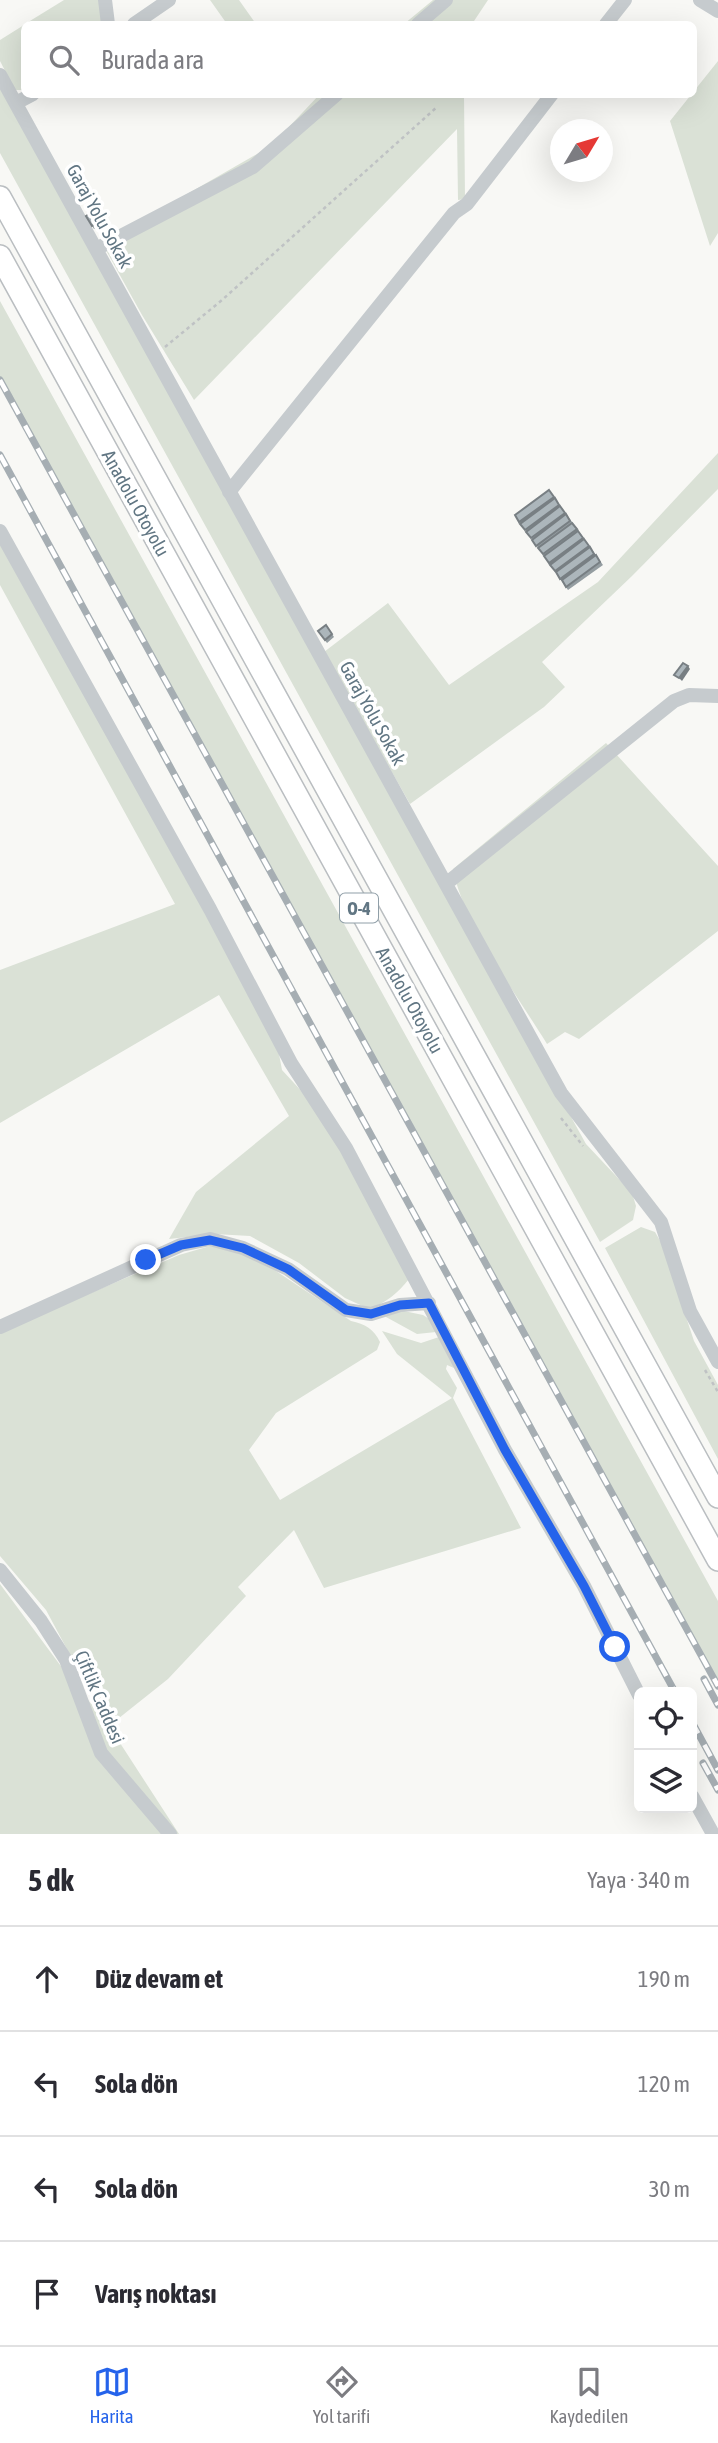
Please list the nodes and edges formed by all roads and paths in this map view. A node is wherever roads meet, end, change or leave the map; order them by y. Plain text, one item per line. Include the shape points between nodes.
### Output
1 (105, 0) edge
2 (169, 0) edge
3 (446, 0) edge
4 (625, 0) edge
5 (700, 0) edge
6 (718, 11) edge
7 (108, 21) edge
8 (138, 21) edge
9 (422, 21) edge
10 (608, 21) edge
11 (0, 75) edge
12 (25, 98) edge
13 (332, 98) edge
14 (549, 98) edge
15 (16, 103) junction
16 (437, 107) dead end
17 (0, 197) edge
18 (96, 249) junction
19 (0, 256) edge
20 (154, 355) junction
21 (229, 492) junction
22 (0, 531) edge
23 (718, 696) edge
24 (447, 883) junction
25 (429, 1303) junction
26 (0, 1327) edge
27 (718, 1362) edge
28 (718, 1497) edge
29 (718, 1560) edge
30 (0, 1570) edge
31 (635, 1687) edge
32 (697, 1805) edge
33 (170, 1834) edge
34 (713, 1834) edge

1 - 7 street
2 - 8 street
3 - 9 street
4 - 10 street
5 - 6 street
11 - 15 street, Garaj Yolu Sokak
12 - 15 street
13 - 18 street via 253,167
14 - 21 street
15 - 18 street, Garaj Yolu Sokak
16 - 20 path
17 - 28 highway, Anadolu Otoyolu / O-4
18 - 20 street, Garaj Yolu Sokak
19 - 29 highway, Anadolu Otoyolu / O-4
20 - 21 street, Garaj Yolu Sokak
21 - 24 street, Garaj Yolu Sokak
22 - 25 street via 291,1063 346,1148
23 - 24 street via 689,695 674,701
24 - 27 street, Garaj Yolu Sokak via 561,1093 661,1222 690,1311
25 - 26 street via 371,1314 346,1310 288,1269 243,1248 210,1240 181,1245
25 - 31 street
30 - 33 street, Çiftlik Caddesi via 66,1660 101,1753
32 - 34 street

